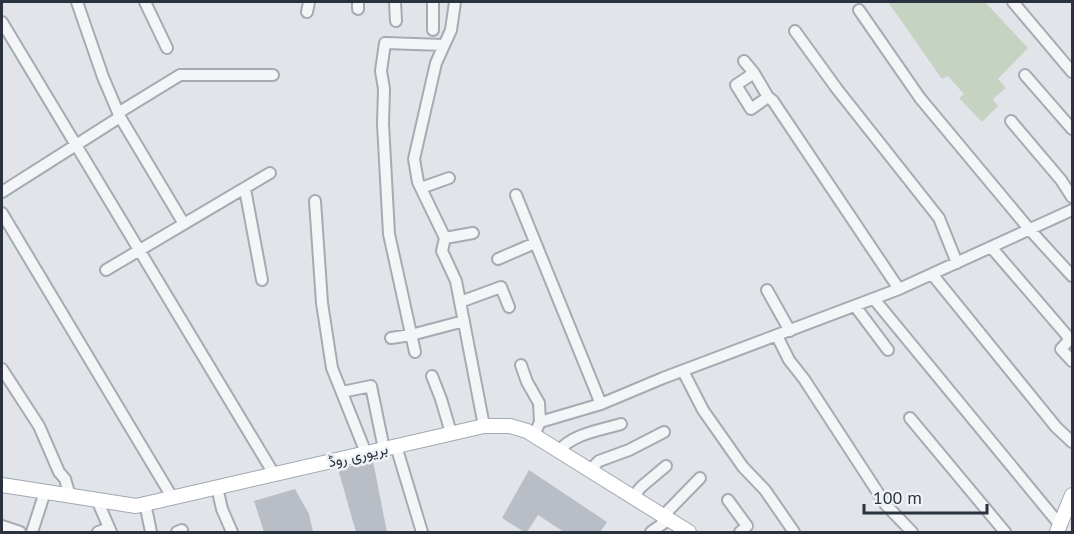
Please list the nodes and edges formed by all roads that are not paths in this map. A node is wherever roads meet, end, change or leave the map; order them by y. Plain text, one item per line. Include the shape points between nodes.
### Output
1 (77, 2) edge
2 (145, 2) edge
3 (395, 2) edge
4 (433, 2) edge
5 (455, 2) edge
6 (1012, 2) edge
7 (859, 10) dead end
8 (396, 21) dead end
9 (2, 22) edge
10 (433, 30) dead end
11 (795, 31) dead end
12 (444, 45) junction
13 (167, 48) dead end
14 (744, 61) dead end
15 (1072, 72) edge
16 (754, 73) junction
17 (273, 75) dead end
18 (1025, 75) dead end
19 (768, 97) junction
20 (119, 115) junction
21 (1011, 121) dead end
22 (1072, 129) edge
23 (76, 145) junction
24 (270, 173) dead end
25 (449, 178) dead end
26 (421, 188) junction
27 (245, 189) junction
28 (2, 192) edge
29 (516, 195) dead end
30 (1072, 197) edge
31 (315, 201) dead end
32 (2, 213) edge
33 (1070, 215) edge
34 (184, 224) junction
35 (1030, 230) junction
36 (473, 233) dead end
37 (445, 238) junction
38 (536, 243) junction
39 (991, 247) junction
40 (139, 250) junction
41 (498, 259) dead end
42 (957, 263) junction
43 (106, 270) dead end
44 (932, 274) junction
45 (1072, 276) edge
46 (262, 280) dead end
47 (899, 289) junction
48 (767, 290) dead end
49 (874, 299) junction
50 (460, 302) junction
51 (855, 306) junction
52 (509, 307) dead end
53 (464, 321) junction
54 (790, 331) junction
55 (411, 335) junction
56 (777, 336) junction
57 (391, 338) dead end
58 (888, 350) dead end
59 (415, 352) dead end
60 (1072, 360) edge
61 (521, 365) dead end
62 (2, 369) edge
63 (683, 371) junction
64 (432, 376) dead end
65 (342, 392) junction
66 (601, 404) junction
67 (910, 418) dead end
68 (540, 422) junction
69 (621, 424) dead end
70 (484, 426) junction
71 (664, 432) dead end
72 (451, 433) junction
73 (534, 435) junction
74 (1072, 442) edge
75 (390, 448) junction
76 (559, 451) junction
77 (366, 453) junction
78 (666, 466) dead end
79 (590, 470) junction
80 (274, 474) junction
81 (700, 478) dead end
82 (2, 485) edge
83 (217, 487) junction
84 (45, 492) junction
85 (1072, 495) edge
86 (70, 496) junction
87 (172, 497) junction
88 (633, 497) junction
89 (97, 500) junction
90 (728, 500) dead end
91 (145, 503) junction
92 (666, 518) junction
93 (2, 526) edge
94 (1059, 529) edge
95 (110, 530) edge
96 (20, 532) edge
97 (32, 532) edge
98 (98, 532) edge
99 (151, 532) edge
100 (232, 532) edge
101 (422, 532) edge
102 (651, 532) edge
103 (689, 532) edge
104 (740, 532) edge
105 (794, 532) edge
106 (912, 532) edge
107 (1005, 532) edge

1 - 20 street
2 - 13 street
3 - 8 street
4 - 10 street
5 - 12 street via 451,30
6 - 15 street
7 - 35 street via 920,98
9 - 23 street
11 - 42 street via 939,218
12 - 26 street via 436,63 414,159
12 - 55 street via 385,43 381,71 389,234
14 - 16 street
16 - 19 street
16 - 19 street via 736,85 751,109
17 - 20 street via 180,75
18 - 22 street
19 - 47 street
20 - 23 street
20 - 34 street
21 - 30 street
23 - 28 street
23 - 40 street
24 - 27 street
25 - 26 street
26 - 37 street
27 - 34 street
27 - 46 street
29 - 38 street
31 - 65 street via 322,303 332,368
32 - 87 street
33 - 35 street
34 - 40 street
35 - 39 street
35 - 45 street
36 - 37 street
37 - 50 street via 442,251 456,281
38 - 41 street
38 - 66 street
39 - 42 street
39 - 60 street via 1070,339 1061,349
40 - 43 street
40 - 80 street
42 - 44 street
44 - 47 street
44 - 74 street
47 - 49 street
48 - 54 street
49 - 51 street
49 - 94 street
50 - 52 street via 501,287
50 - 53 street
51 - 54 street
51 - 58 street
53 - 55 street
53 - 70 street
54 - 56 street
55 - 57 street
55 - 59 street
56 - 63 street
56 - 106 street via 886,505
61 - 68 street via 539,403
62 - 86 street via 39,426
63 - 66 street
63 - 105 street via 703,410
64 - 72 street
65 - 75 street via 371,386
65 - 77 street
66 - 68 street
67 - 107 street
68 - 73 street
69 - 76 street via 582,436
70 - 72 main road, بریوری روڈ
70 - 73 main road, بریوری روڈ via 510,426
71 - 79 street via 600,461
72 - 75 main road, بریوری روڈ
73 - 76 main road, بریوری روڈ
75 - 77 main road, بریوری روڈ
75 - 101 street
76 - 79 main road, بریوری روڈ
77 - 80 main road, بریوری روڈ
78 - 88 street
79 - 88 main road, بریوری روڈ
80 - 83 main road, بریوری روڈ
81 - 92 street
82 - 84 main road, بریوری روڈ
83 - 87 main road, بریوری روڈ
83 - 100 street
84 - 86 main road, بریوری روڈ
84 - 97 street
85 - 94 main road
86 - 89 main road, بریوری روڈ
87 - 91 main road, بریوری روڈ
88 - 92 main road, بریوری روڈ
89 - 91 main road, بریوری روڈ via 136,506
89 - 95 street
90 - 104 street via 747,526
91 - 99 street
92 - 102 street
92 - 103 main road, بریوری روڈ
93 - 96 street
95 - 98 street

